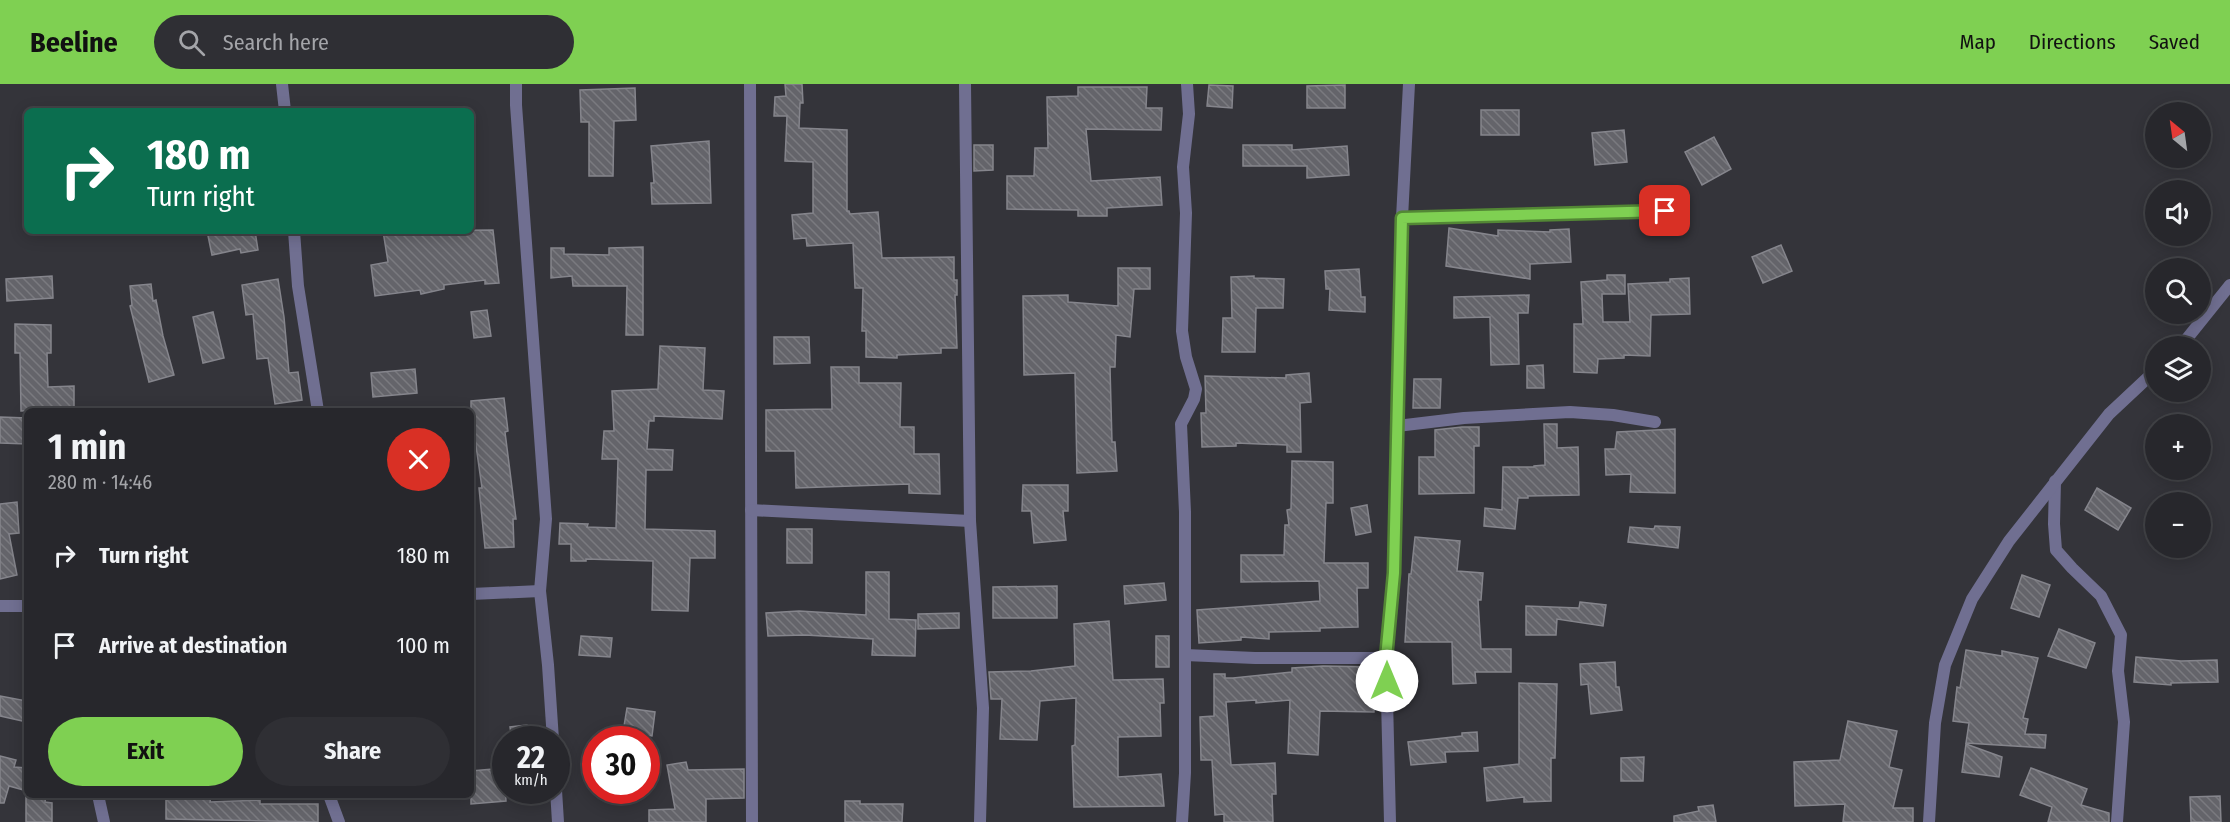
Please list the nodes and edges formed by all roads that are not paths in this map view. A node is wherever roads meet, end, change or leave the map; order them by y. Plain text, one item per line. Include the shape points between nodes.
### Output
1 (282, 84) edge
2 (516, 84) edge
3 (750, 84) edge
4 (965, 84) edge
5 (1187, 84) edge
6 (1409, 84) edge
7 (285, 108) edge
8 (1665, 211) dead end
9 (1402, 218) junction
10 (294, 234) edge
11 (2230, 285) edge
12 (2189, 336) edge
13 (2145, 380) edge
14 (318, 408) edge
15 (1655, 422) dead end
16 (1397, 426) junction
17 (2055, 481) junction
18 (751, 510) junction
19 (970, 521) junction
20 (540, 591) junction
21 (474, 594) edge
22 (0, 606) edge
23 (24, 606) edge
24 (1185, 655) junction
25 (1386, 658) junction
26 (552, 726) edge
27 (99, 798) edge
28 (330, 798) edge
29 (557, 804) edge
30 (104, 822) edge
31 (339, 822) edge
32 (558, 822) edge
33 (752, 822) edge
34 (980, 822) edge
35 (1182, 822) edge
36 (1390, 822) edge
37 (1929, 822) edge
38 (2117, 822) edge

1 - 7 street
2 - 20 street via 546,519
3 - 18 street
4 - 19 street
5 - 24 street via 1182,331 1196,389 1181,424
6 - 9 street
8 - 9 street
9 - 16 street
10 - 14 street via 298,286
11 - 12 street
13 - 17 street via 2109,414
15 - 16 street via 1570,412
16 - 25 street via 1394,573
17 - 37 street via 2009,541 1972,599 1951,647 1935,723
17 - 38 street via 2056,550 2101,596 2121,635 2118,671 2124,722
18 - 19 street
18 - 33 street
19 - 34 street via 982,708
20 - 21 street
20 - 26 street
22 - 23 street
24 - 25 street
24 - 35 street
25 - 36 street
27 - 30 street
28 - 31 street
29 - 32 street

